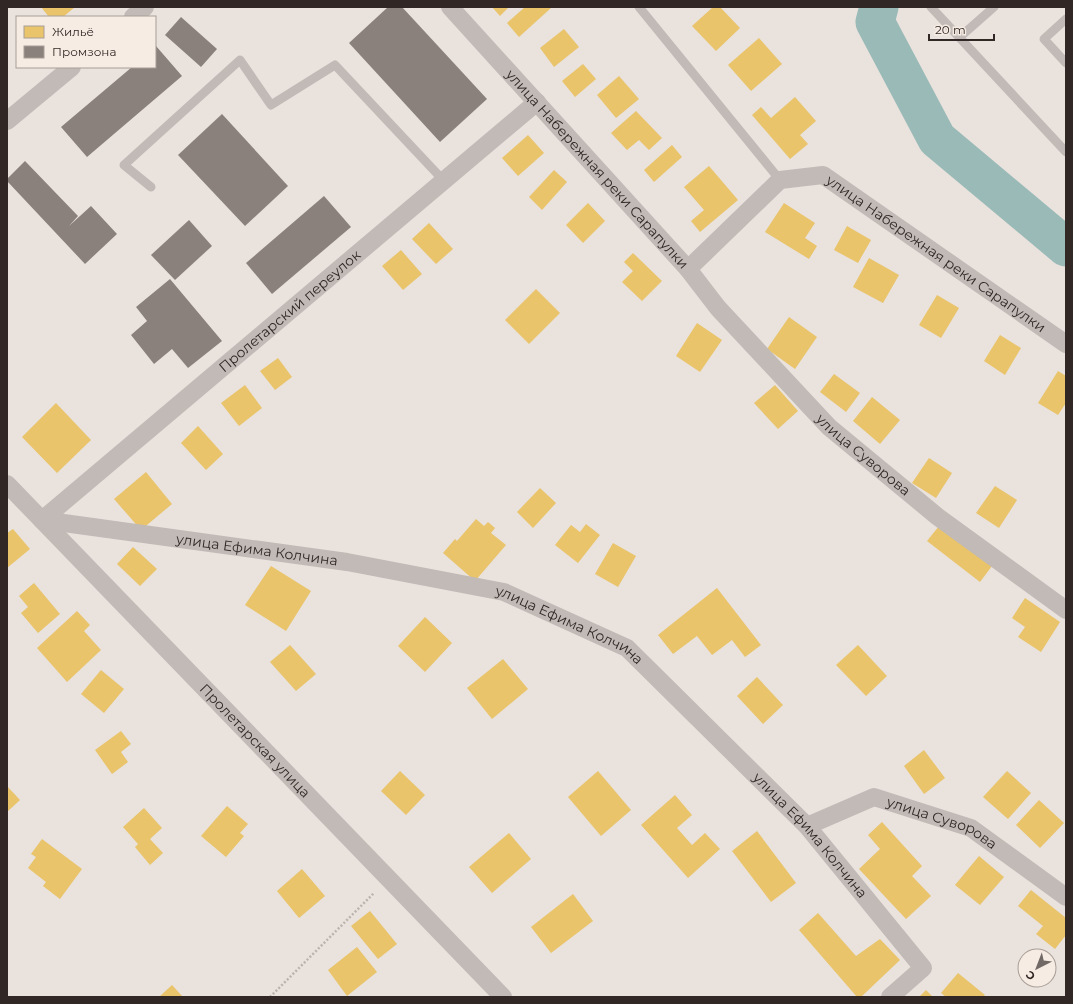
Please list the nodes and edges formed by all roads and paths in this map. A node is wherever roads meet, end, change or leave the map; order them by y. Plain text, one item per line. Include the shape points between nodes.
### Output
1 (450, 7) edge
2 (639, 7) edge
3 (931, 7) edge
4 (994, 7) edge
5 (1066, 19) edge
6 (960, 37) junction
7 (1066, 63) edge
8 (71, 68) edge
9 (537, 102) junction
10 (7, 121) edge
11 (1066, 152) edge
12 (780, 180) junction
13 (444, 181) junction
14 (151, 187) dead end
15 (688, 269) junction
16 (1066, 344) edge
17 (7, 484) edge
18 (42, 520) junction
19 (1066, 610) edge
20 (807, 826) junction
21 (389, 878) junction
22 (1066, 897) edge
23 (270, 997) edge
24 (503, 997) edge
25 (890, 997) edge

1 - 9 street, улица Набережная реки Сарапулки
2 - 12 lane
3 - 6 lane
4 - 6 lane
5 - 7 lane via 1044,39
6 - 11 lane
8 - 10 street
9 - 13 street, Пролетарский переулок
9 - 15 street, улица Набережная реки Сарапулки
12 - 15 street, улица Набережная реки Сарапулки
12 - 16 street, улица Набережная реки Сарапулки via 823,175
13 - 14 lane via 335,65 271,105 240,60 124,165
13 - 18 street, Пролетарский переулок
15 - 19 street, улица Суворова via 718,308 829,427 938,517
17 - 18 street, Пролетарская улица
18 - 20 street, улица Ефима Колчина via 347,562 504,592 627,648
18 - 21 street, Пролетарская улица
20 - 22 street, улица Суворова via 874,797 971,828
20 - 25 street, улица Ефима Колчина via 923,968
21 - 23 path
21 - 24 street, Пролетарская улица

